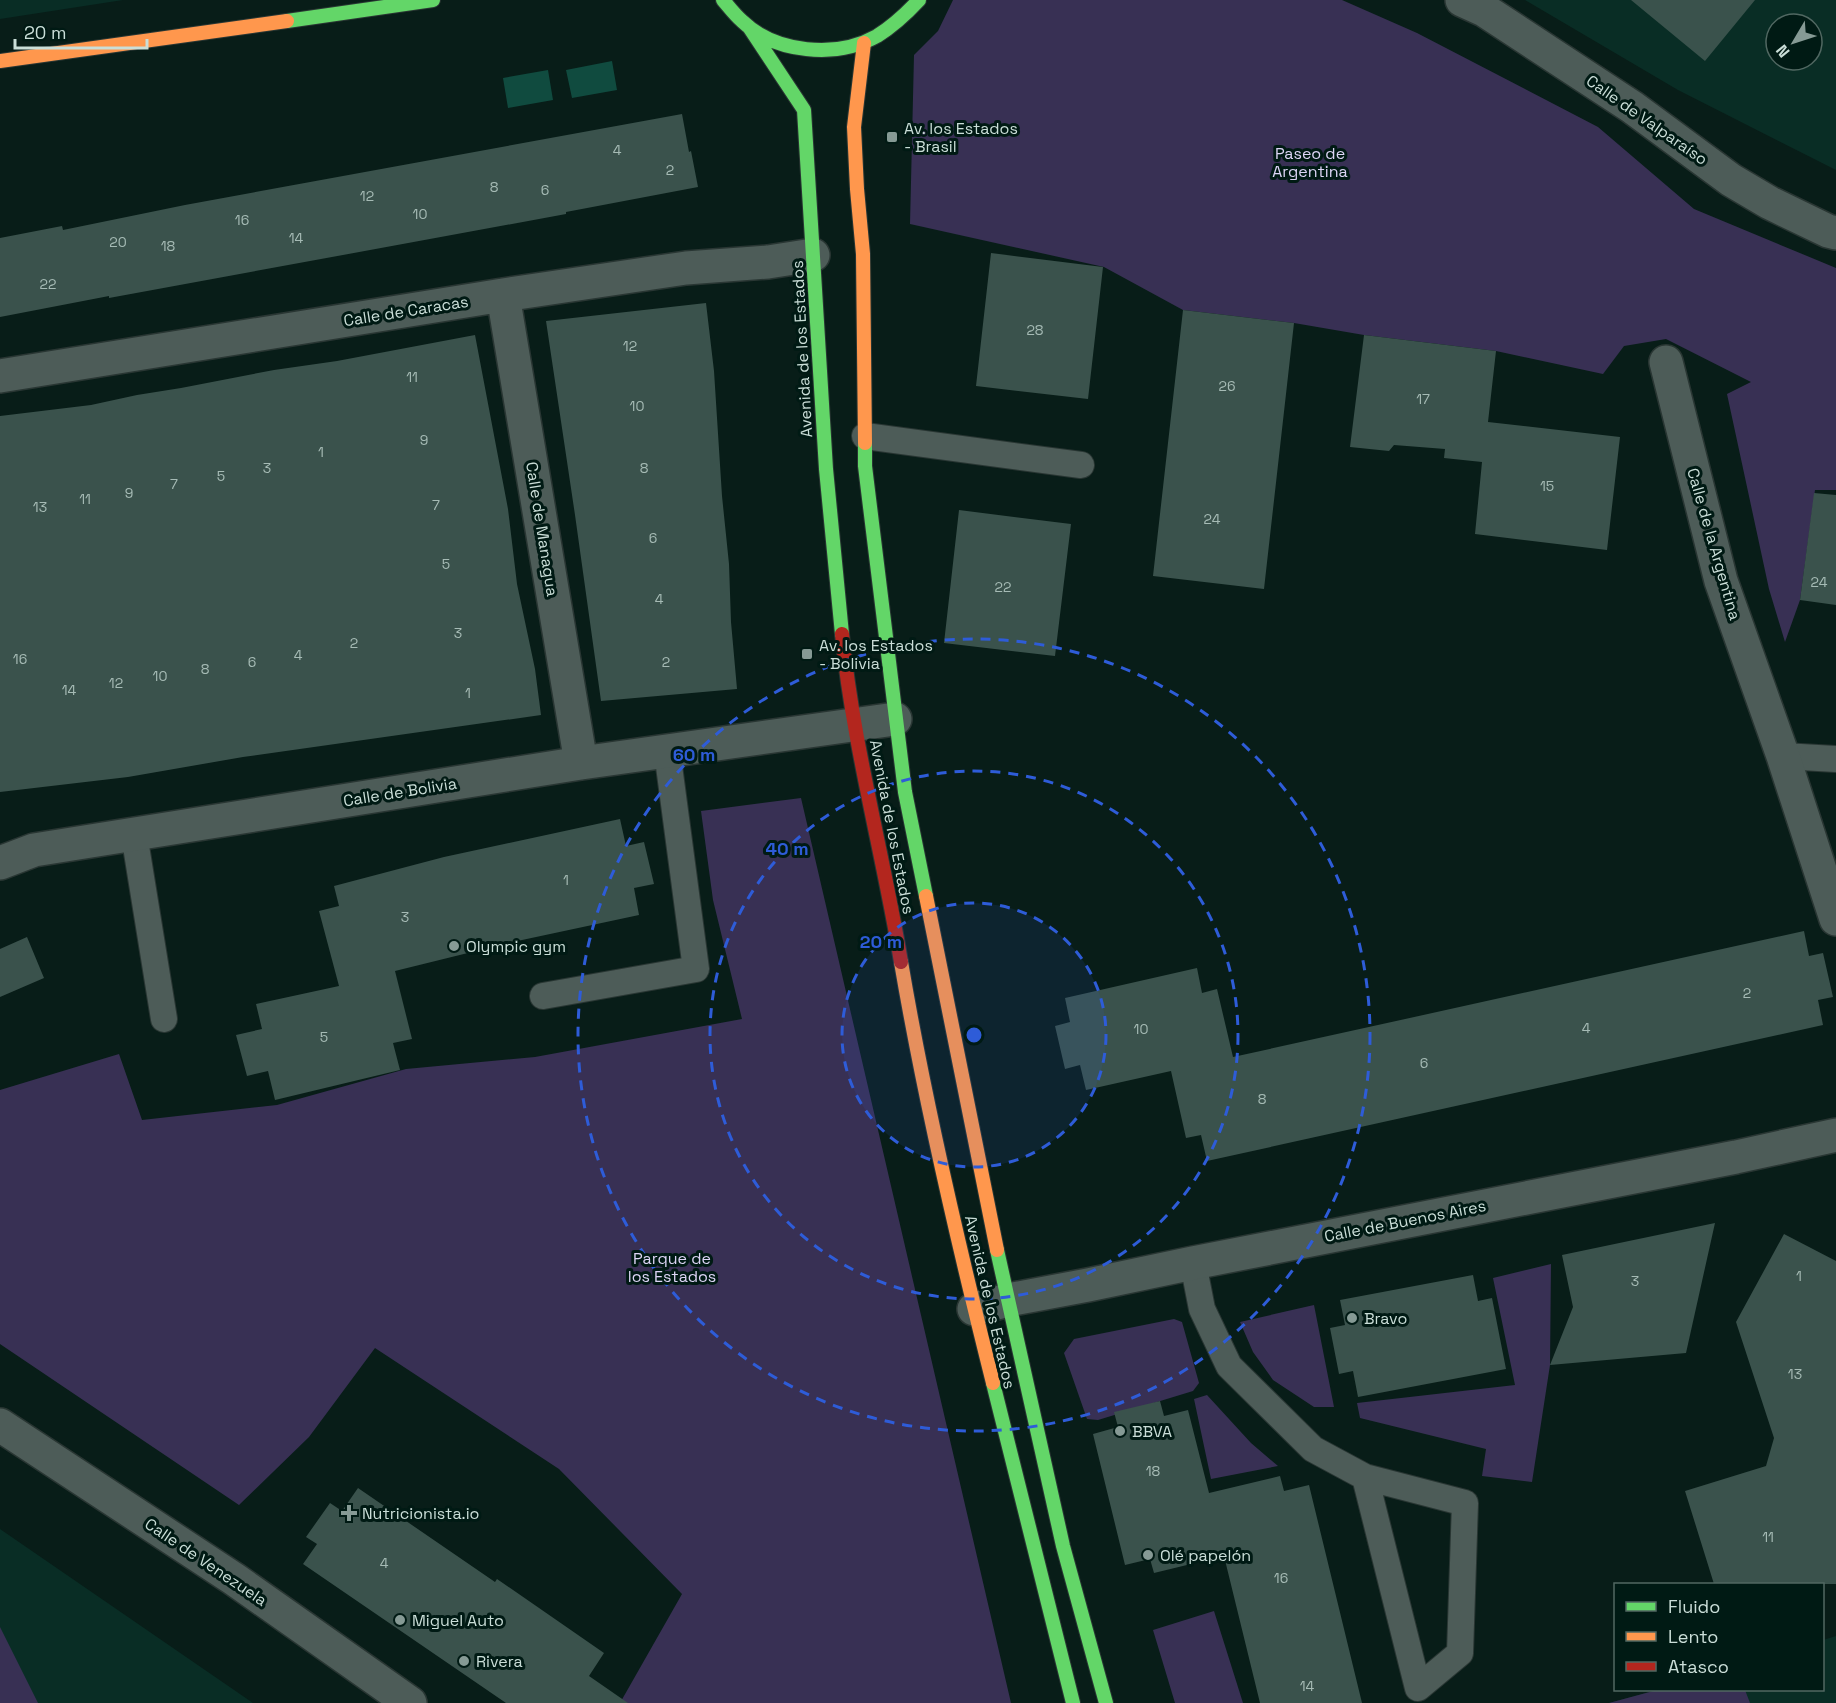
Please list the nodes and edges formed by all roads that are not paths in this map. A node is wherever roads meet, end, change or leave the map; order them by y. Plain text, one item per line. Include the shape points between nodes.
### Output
1 (433, 0) edge
2 (723, 0) edge
3 (920, 0) edge
4 (1462, 0) edge
5 (749, 27) junction
6 (864, 44) junction
7 (0, 61) edge
8 (1836, 233) edge
9 (813, 255) junction
10 (503, 295) junction
11 (1666, 362) dead end
12 (0, 376) edge
13 (865, 436) junction
14 (1081, 465) dead end
15 (895, 719) junction
16 (855, 725) junction
17 (667, 751) junction
18 (1783, 756) junction
19 (1836, 759) edge
20 (580, 763) junction
21 (134, 834) junction
22 (0, 863) edge
23 (1836, 919) edge
24 (543, 996) dead end
25 (164, 1018) dead end
26 (1836, 1135) edge
27 (1192, 1263) junction
28 (1008, 1300) junction
29 (974, 1309) junction
30 (0, 1425) edge
31 (1365, 1477) junction
32 (410, 1703) edge
33 (1073, 1703) edge
34 (1106, 1703) edge

1 - 7 street
2 - 5 street
3 - 6 street via 894,27
4 - 8 street, Calle de Valparaíso via 1484,10 1632,107 1731,180
5 - 6 street via 784,46 824,51
5 - 9 street, Avenida de los Estados via 804,110
6 - 13 street, Avenida de los Estados via 855,127 863,254
9 - 10 street, Calle de Caracas via 686,268
9 - 16 street, Avenida de los Estados via 825,469
10 - 12 street, Calle de Caracas
10 - 20 street, Calle de Managua
11 - 18 street, Calle de la Argentina via 1721,581
13 - 14 lane
13 - 15 street, Avenida de los Estados via 865,466
15 - 16 street, Calle de Bolivia
15 - 28 street, Avenida de los Estados via 904,792
16 - 17 street, Calle de Bolivia
16 - 29 street, Avenida de los Estados via 914,1039
17 - 20 street, Calle de Bolivia
17 - 24 lane via 696,969
18 - 19 lane
18 - 23 street, Calle de la Argentina
20 - 21 street, Calle de Bolivia
21 - 22 street, Calle de Bolivia via 34,850
21 - 25 lane
26 - 27 street, Calle de Buenos Aires
27 - 28 street, Calle de Buenos Aires
27 - 31 lane via 1203,1309 1229,1366 1313,1449
28 - 29 street, Calle de Buenos Aires
28 - 34 street, Avenida de los Estados via 1063,1546
29 - 33 street, Avenida de los Estados
30 - 32 street, Calle de Venezuela via 234,1579
31 - 31 lane via 1385,1555 1418,1688 1460,1653 1465,1503

